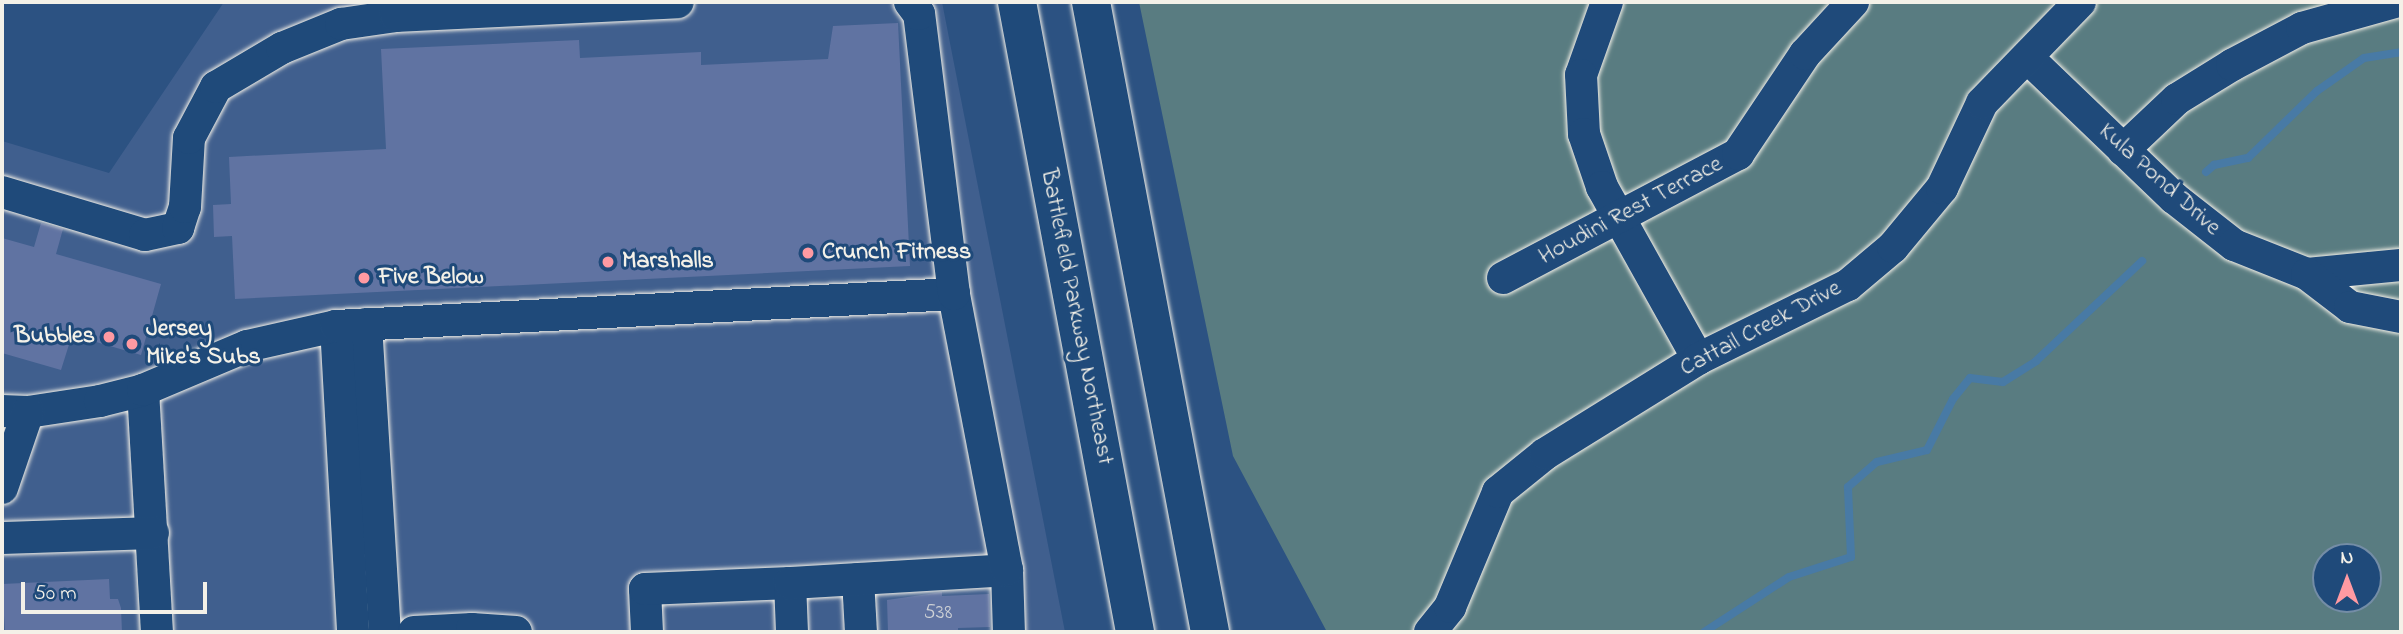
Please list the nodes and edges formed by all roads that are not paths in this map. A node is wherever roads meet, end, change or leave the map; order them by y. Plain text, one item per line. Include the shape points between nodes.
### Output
1 (678, 2) edge
2 (910, 2) edge
3 (1017, 2) edge
4 (1091, 2) edge
5 (1607, 2) edge
6 (1853, 2) edge
7 (2080, 2) edge
8 (2395, 2) edge
9 (2029, 59) junction
10 (2123, 150) junction
11 (2, 192) edge
12 (1619, 218) junction
13 (2401, 265) edge
14 (2307, 274) junction
15 (1503, 278) dead end
16 (954, 294) junction
17 (2401, 317) edge
18 (351, 325) junction
19 (1698, 359) junction
20 (143, 390) junction
21 (15, 411) edge
22 (2, 488) edge
23 (153, 533) junction
24 (2, 538) edge
25 (1007, 570) junction
26 (858, 579) junction
27 (790, 583) junction
28 (157, 632) edge
29 (353, 632) edge
30 (385, 632) edge
31 (414, 632) edge
32 (516, 632) edge
33 (647, 632) edge
34 (792, 632) edge
35 (861, 632) edge
36 (1009, 632) edge
37 (1135, 632) edge
38 (1210, 632) edge
39 (1430, 632) edge

1 - 11 street via 396,16 341,24 282,48 216,87 189,138 185,207 178,228 145,235
2 - 16 street via 919,14
3 - 37 main road, Battlefield Parkway Northeast
4 - 38 main road
5 - 12 street via 1581,75 1584,134 1602,187
6 - 12 street, Houdini Rest Terrace via 1805,54 1738,154
7 - 9 street, Cattail Creek Drive
8 - 10 street via 2302,28 2232,65 2177,99
9 - 10 street, Kula Pond Drive
9 - 19 street, Cattail Creek Drive via 1982,103 1942,188 1893,247 1848,285
10 - 14 street, Kula Pond Drive via 2234,245
12 - 15 street, Houdini Rest Terrace
12 - 19 street
13 - 14 street, Kula Pond Drive
14 - 17 street, Kula Pond Drive via 2350,307
16 - 18 street
16 - 25 street
18 - 20 street via 247,346
18 - 29 street
18 - 30 street
19 - 39 street, Cattail Creek Drive via 1545,454 1498,492 1450,607
20 - 21 street
20 - 23 street
21 - 22 street
23 - 24 street
23 - 28 street
25 - 26 street
25 - 36 street
26 - 27 street
26 - 35 street
27 - 33 street via 645,589
27 - 34 street
31 - 32 street

